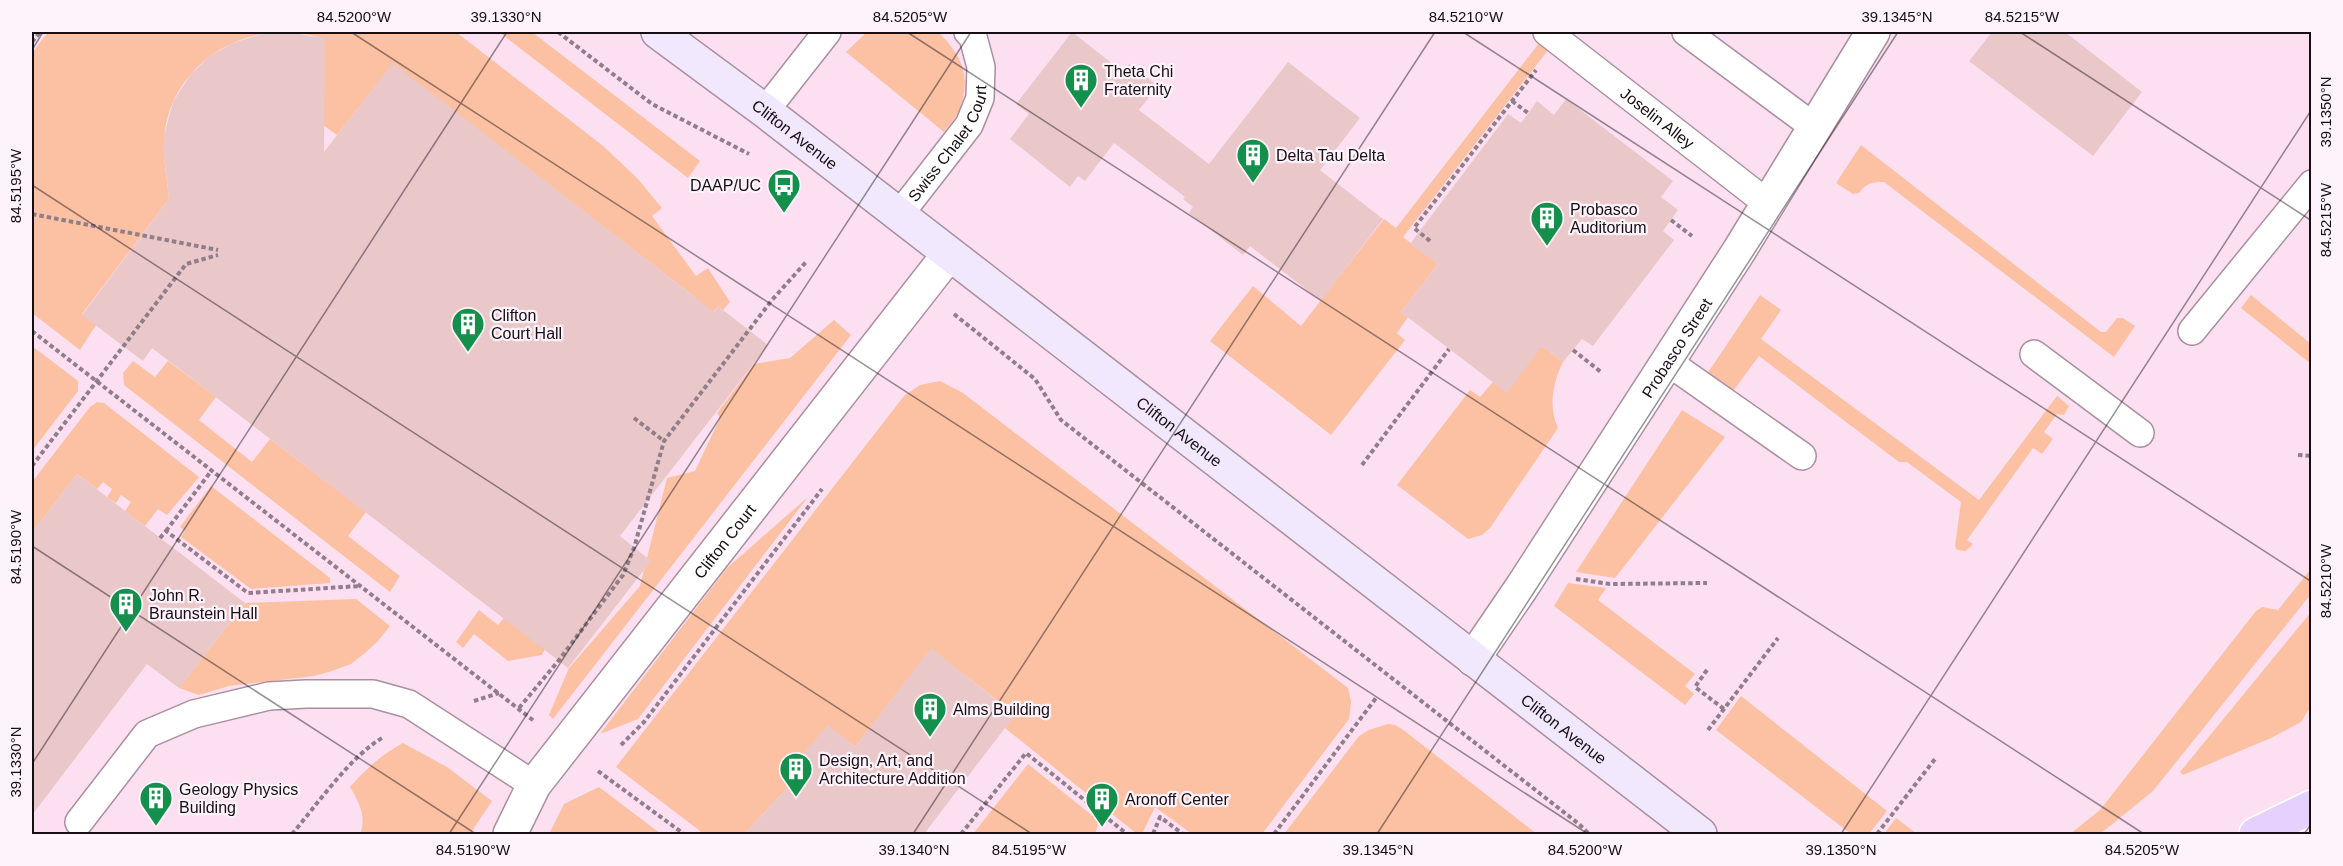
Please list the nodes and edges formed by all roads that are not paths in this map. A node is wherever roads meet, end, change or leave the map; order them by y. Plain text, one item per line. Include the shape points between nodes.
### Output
1 (658, 32) edge
2 (827, 32) edge
3 (968, 32) edge
4 (1686, 32) edge
5 (1873, 32) edge
6 (1553, 36) edge
7 (765, 111) junction
8 (1814, 128) junction
9 (2312, 184) edge
10 (1767, 203) junction
11 (899, 215) junction
12 (949, 254) junction
13 (2192, 331) dead end
14 (2034, 354) dead end
15 (1668, 362) junction
16 (2140, 433) dead end
17 (1803, 456) dead end
18 (1473, 658) junction
19 (1589, 749) junction
20 (534, 785) junction
21 (2312, 807) edge
22 (79, 822) dead end
23 (2257, 833) edge
24 (510, 834) edge
25 (1665, 834) edge
26 (1700, 834) edge

1 - 7 main road, Clifton Avenue
2 - 7 lane
3 - 11 lane, Swiss Chalet Court via 981,67 980,98 969,125
4 - 8 lane
5 - 8 street, Probasco Street
6 - 10 lane, Joselin Alley
7 - 11 main road, Clifton Avenue
8 - 10 street, Probasco Street
9 - 13 lane
10 - 15 street, Probasco Street
11 - 12 main road, Clifton Avenue
12 - 18 main road, Clifton Avenue
12 - 20 street, Clifton Court
14 - 16 lane
15 - 17 lane
15 - 18 street, Probasco Street
18 - 19 main road, Clifton Avenue
19 - 25 main road
19 - 26 main road, Clifton Avenue
20 - 22 lane via 409,704 373,694 269,696 215,708 147,734
20 - 24 street, Clifton Court
21 - 23 main road

